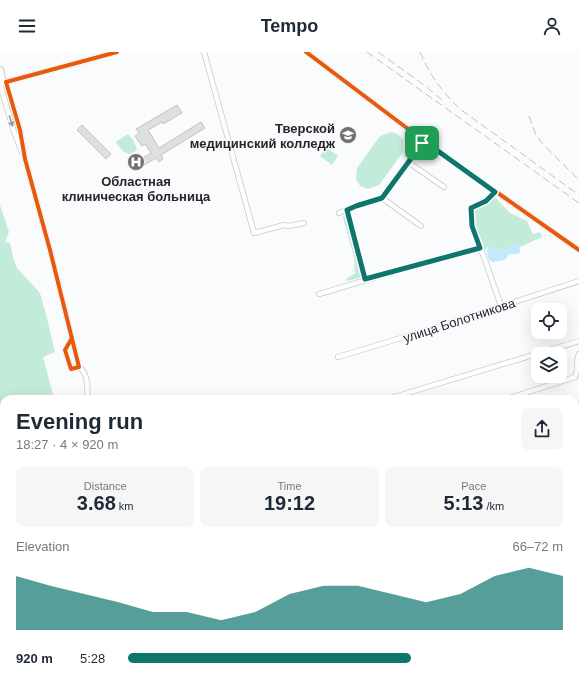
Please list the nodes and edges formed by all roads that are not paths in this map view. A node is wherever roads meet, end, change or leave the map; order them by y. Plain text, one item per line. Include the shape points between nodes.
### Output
1 (117, 52) edge
2 (204, 52) edge
3 (306, 52) edge
4 (0, 70) edge
5 (2, 83) edge
6 (424, 141) junction
7 (408, 162) junction
8 (444, 187) dead end
9 (495, 192) junction
10 (382, 198) junction
11 (347, 210) junction
12 (339, 213) dead end
13 (304, 223) dead end
14 (421, 226) dead end
15 (480, 248) junction
16 (579, 250) edge
17 (365, 279) junction
18 (579, 281) edge
19 (319, 294) dead end
20 (501, 306) junction
21 (72, 338) junction
22 (579, 341) edge
23 (579, 354) edge
24 (338, 357) dead end
25 (79, 367) junction
26 (87, 395) edge
27 (401, 395) edge
28 (520, 395) edge

1 - 5 street
2 - 13 street via 254,233
3 - 6 street
4 - 5 main road
5 - 21 street via 20,130 25,159
6 - 7 street
6 - 9 street
7 - 8 street
7 - 10 street
9 - 15 street via 486,201 471,208 472,226
9 - 16 street
10 - 11 street
10 - 14 street
11 - 12 street
11 - 17 street
15 - 17 street
15 - 20 street
17 - 19 street
18 - 20 street, улица Болотникова
20 - 24 street, улица Болотникова
21 - 25 street
21 - 25 street via 65,350 71,369
22 - 27 street
23 - 28 street via 575,377
25 - 26 street via 86,377

